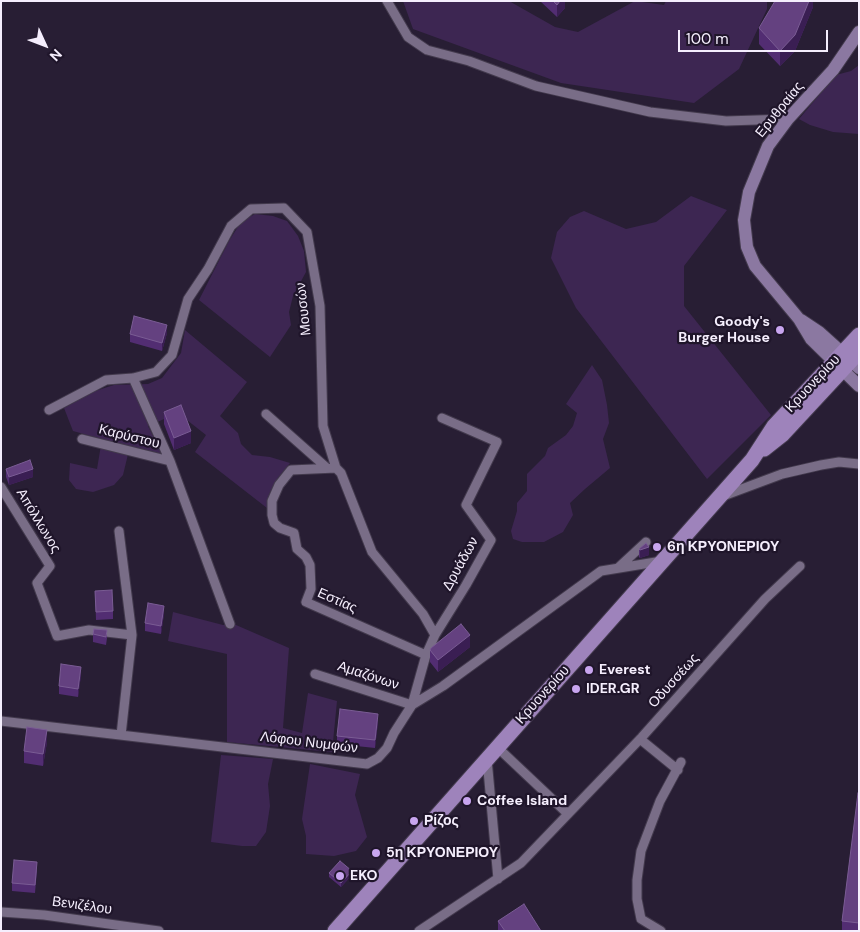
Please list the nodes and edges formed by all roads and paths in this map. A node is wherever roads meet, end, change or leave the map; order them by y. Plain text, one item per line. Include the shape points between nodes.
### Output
1 (387, 1) edge
2 (859, 32) edge
3 (788, 119) junction
4 (859, 335) edge
5 (848, 361) edge
6 (133, 378) junction
7 (859, 386) edge
8 (49, 410) dead end
9 (266, 414) dead end
10 (442, 418) dead end
11 (82, 439) dead end
12 (170, 461) junction
13 (859, 464) edge
14 (331, 468) junction
15 (1, 487) edge
16 (718, 498) junction
17 (118, 531) dead end
18 (646, 542) edge
19 (662, 561) junction
20 (800, 566) dead end
21 (619, 567) junction
22 (230, 624) dead end
23 (435, 635) junction
24 (132, 636) junction
25 (426, 655) junction
26 (315, 674) dead end
27 (412, 705) junction
28 (1, 721) edge
29 (121, 736) junction
30 (640, 739) junction
31 (492, 753) junction
32 (568, 814) junction
33 (498, 879) junction
34 (1, 912) edge
35 (159, 931) edge
36 (335, 931) edge
37 (419, 931) edge
38 (662, 931) edge

1 - 3 street via 408,37 427,50 469,61 536,86 650,112 726,121
2 - 3 main road, Ερυθραίας via 832,70
3 - 5 main road, Ερυθραίας via 768,146 746,206 745,235 750,256 799,319 819,332
4 - 5 main road, Κρυονερίου
5 - 7 main road, Ερυθραίας
5 - 16 main road, Κρυονερίου via 783,434 752,460
6 - 8 street, Μουσών via 106,380
6 - 12 street
6 - 14 street, Μουσών via 156,372 172,355 188,299 231,226 252,209 284,208 307,232 320,306 323,426
9 - 14 street
10 - 23 street, Δρυάδων via 497,442 466,505 491,540
11 - 12 street, Καρύστου
12 - 22 street
13 - 16 street via 839,462 782,474
14 - 23 street, Μουσών via 341,473 372,552 423,614
14 - 25 street, Εστίας via 290,470 272,501 274,523 294,533 297,549 306,557 311,573 311,588 306,602
15 - 24 street, Απόλλωνος via 50,566 38,583 57,636 89,630
16 - 19 main road, Κρυονερίου
17 - 24 street
18 - 21 street
19 - 21 street, Λόφου Νυμφών
19 - 31 main road, Κρυονερίου
20 - 30 street, Οδυσσέως via 765,599
21 - 27 street, Λόφου Νυμφών via 601,571
23 - 25 street, Δρυάδων
24 - 29 street
25 - 27 street, Δρυάδων
26 - 27 street, Αμαζόνων
27 - 29 street, Λόφου Νυμφών via 387,748 367,764
28 - 29 street, Λόφου Νυμφών
30 - 32 street, Οδυσσέως
30 - 38 street via 679,766 640,850 637,899 641,919
31 - 32 street
31 - 33 street
31 - 36 main road, Κρυονερίου
32 - 33 street, Οδυσσέως via 521,863
33 - 37 street, Οδυσσέως
34 - 35 street, Βενιζέλου

